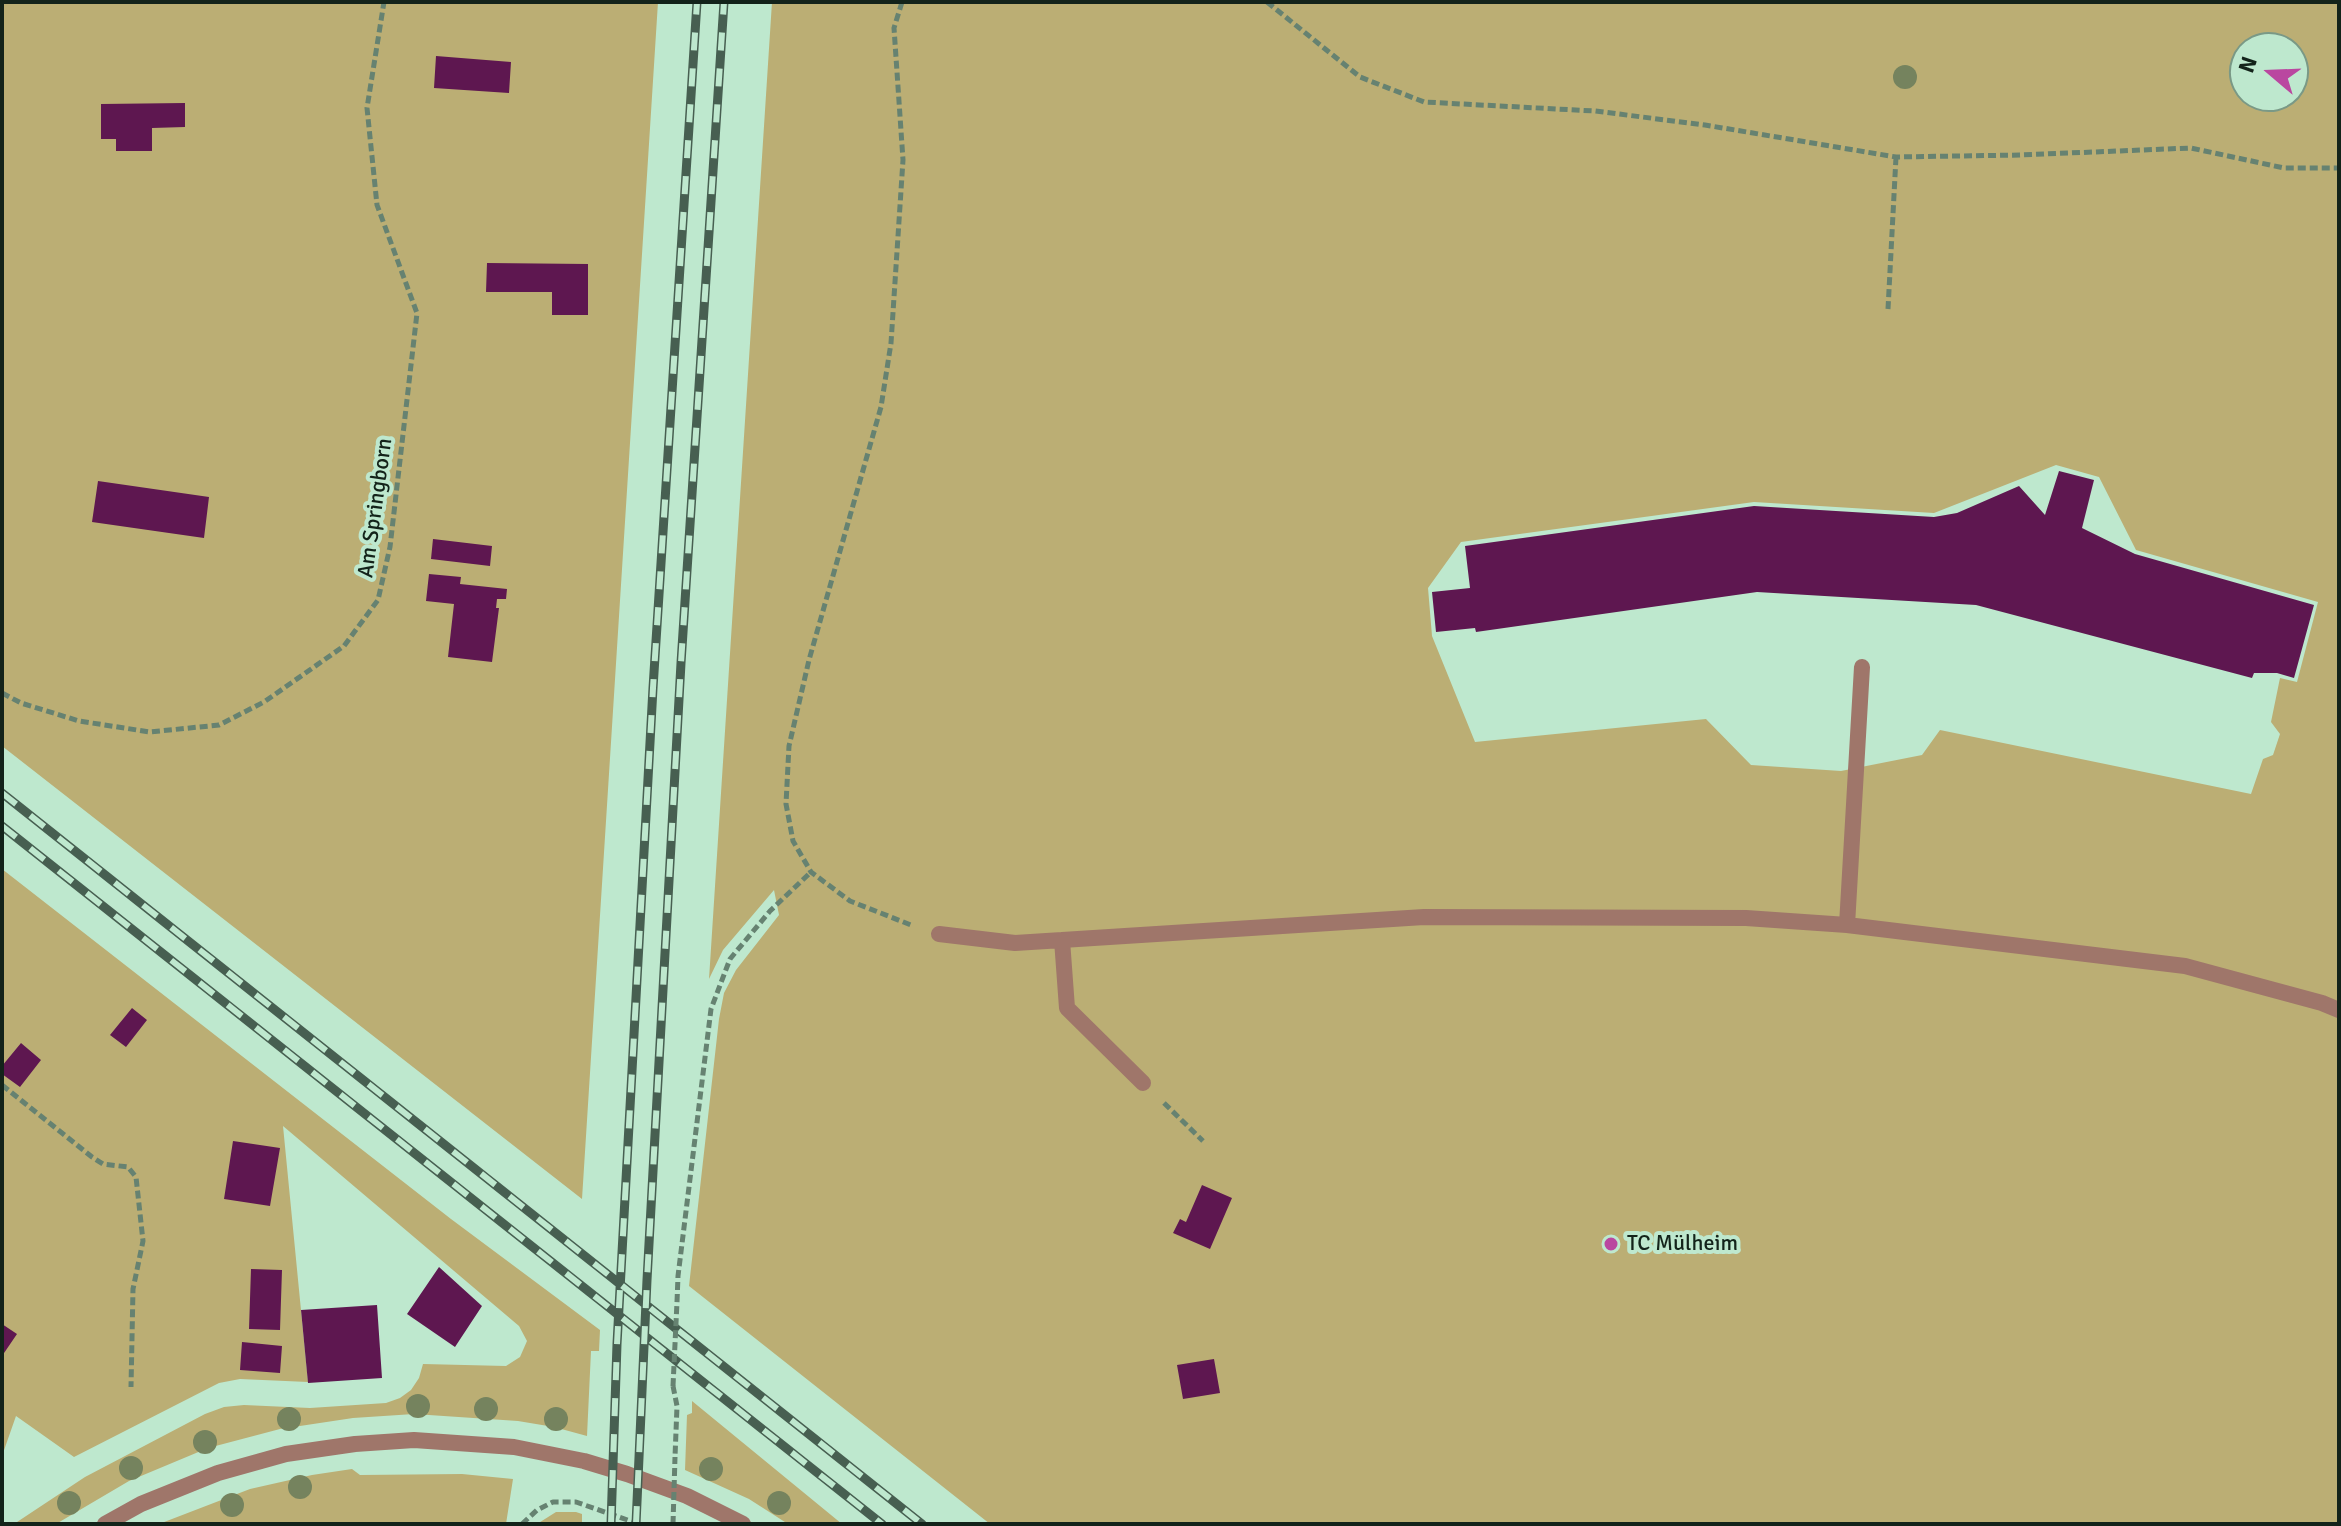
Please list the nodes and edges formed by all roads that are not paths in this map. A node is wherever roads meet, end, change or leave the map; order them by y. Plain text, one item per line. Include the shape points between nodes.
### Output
1 (1862, 667) dead end
2 (1847, 925) junction
3 (939, 934) road end
4 (1062, 940) junction
5 (2339, 1010) edge
6 (1143, 1083) road end
7 (105, 1524) edge
8 (743, 1524) edge

1 - 2 street
2 - 4 street via 1746,918 1424,917
2 - 5 street via 2185,966
3 - 4 street via 1015,943
4 - 6 street via 1067,1008
7 - 8 street via 218,1473 286,1454 414,1440 514,1447 584,1461 687,1496

